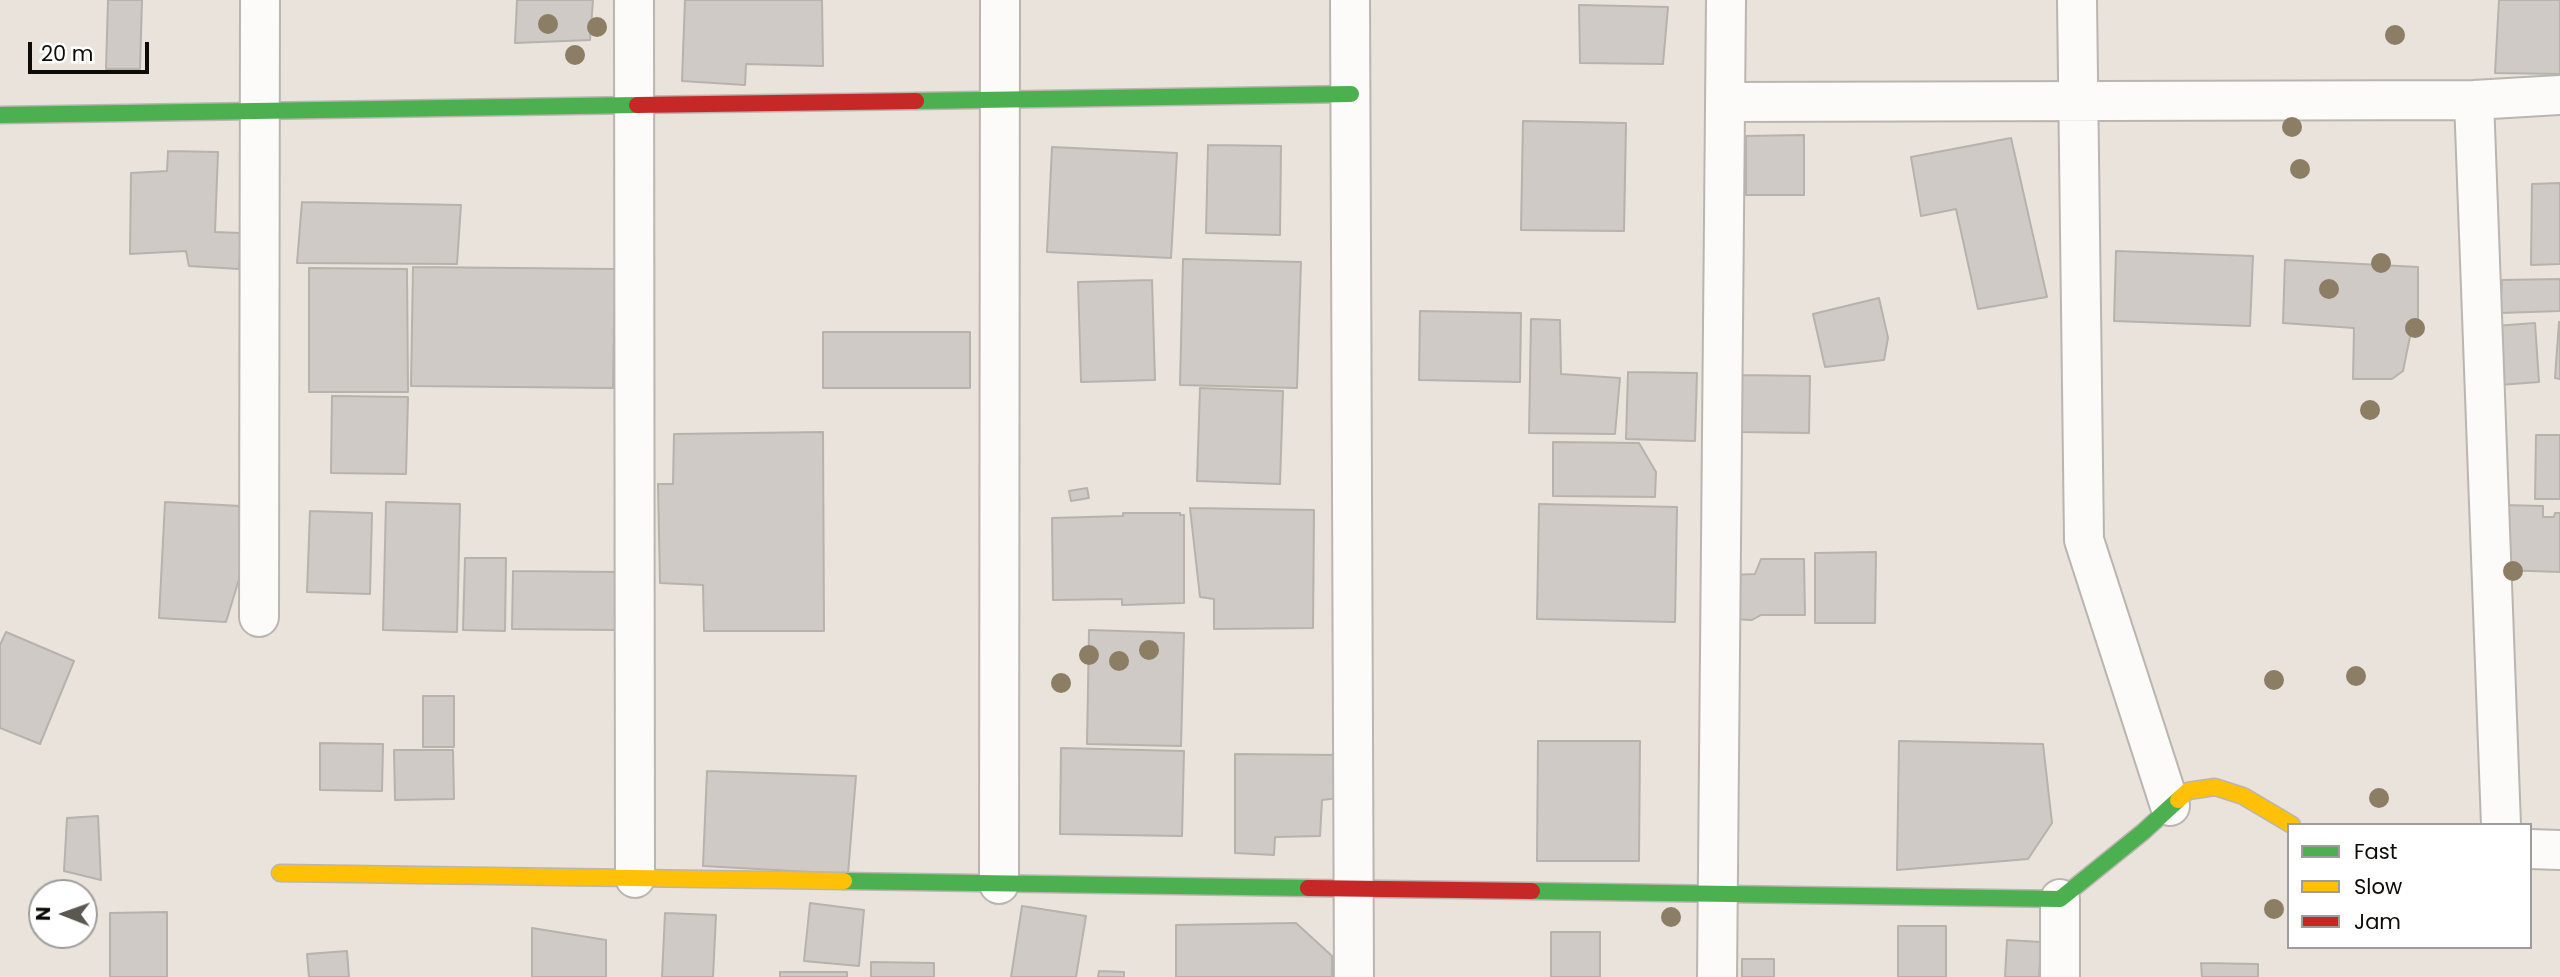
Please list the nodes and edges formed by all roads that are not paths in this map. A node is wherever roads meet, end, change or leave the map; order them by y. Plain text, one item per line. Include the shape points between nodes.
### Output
1 (260, 0) edge
2 (634, 0) edge
3 (1000, 0) edge
4 (1350, 0) edge
5 (1726, 0) edge
6 (2077, 0) edge
7 (1351, 94) junction
8 (2560, 95) edge
9 (1000, 100) junction
10 (2474, 100) junction
11 (2077, 101) junction
12 (1725, 102) junction
13 (636, 105) junction
14 (260, 110) junction
15 (0, 115) edge
16 (259, 617) dead end
17 (2170, 806) junction
18 (2289, 823) edge
19 (2501, 823) edge
20 (2532, 849) edge
21 (2560, 850) edge
22 (280, 873) dead end
23 (635, 878) junction
24 (999, 884) junction
25 (1354, 889) junction
26 (1717, 894) junction
27 (2060, 899) junction
28 (1354, 977) edge
29 (1717, 977) edge
30 (2060, 977) edge

1 - 14 street
2 - 13 street
3 - 9 street
4 - 7 street
5 - 12 street
6 - 11 street
7 - 9 street
7 - 25 street
8 - 10 street
9 - 13 street
9 - 24 street
10 - 11 street
10 - 19 street
11 - 12 street
11 - 17 street via 2084,540
12 - 26 street
13 - 14 street
13 - 23 street
14 - 15 street
14 - 16 street
17 - 18 street via 2189,791 2215,787 2243,796
17 - 27 street
20 - 21 street
22 - 23 street
23 - 24 street
24 - 25 street
25 - 26 street
25 - 28 street
26 - 27 street
26 - 29 street
27 - 30 street

